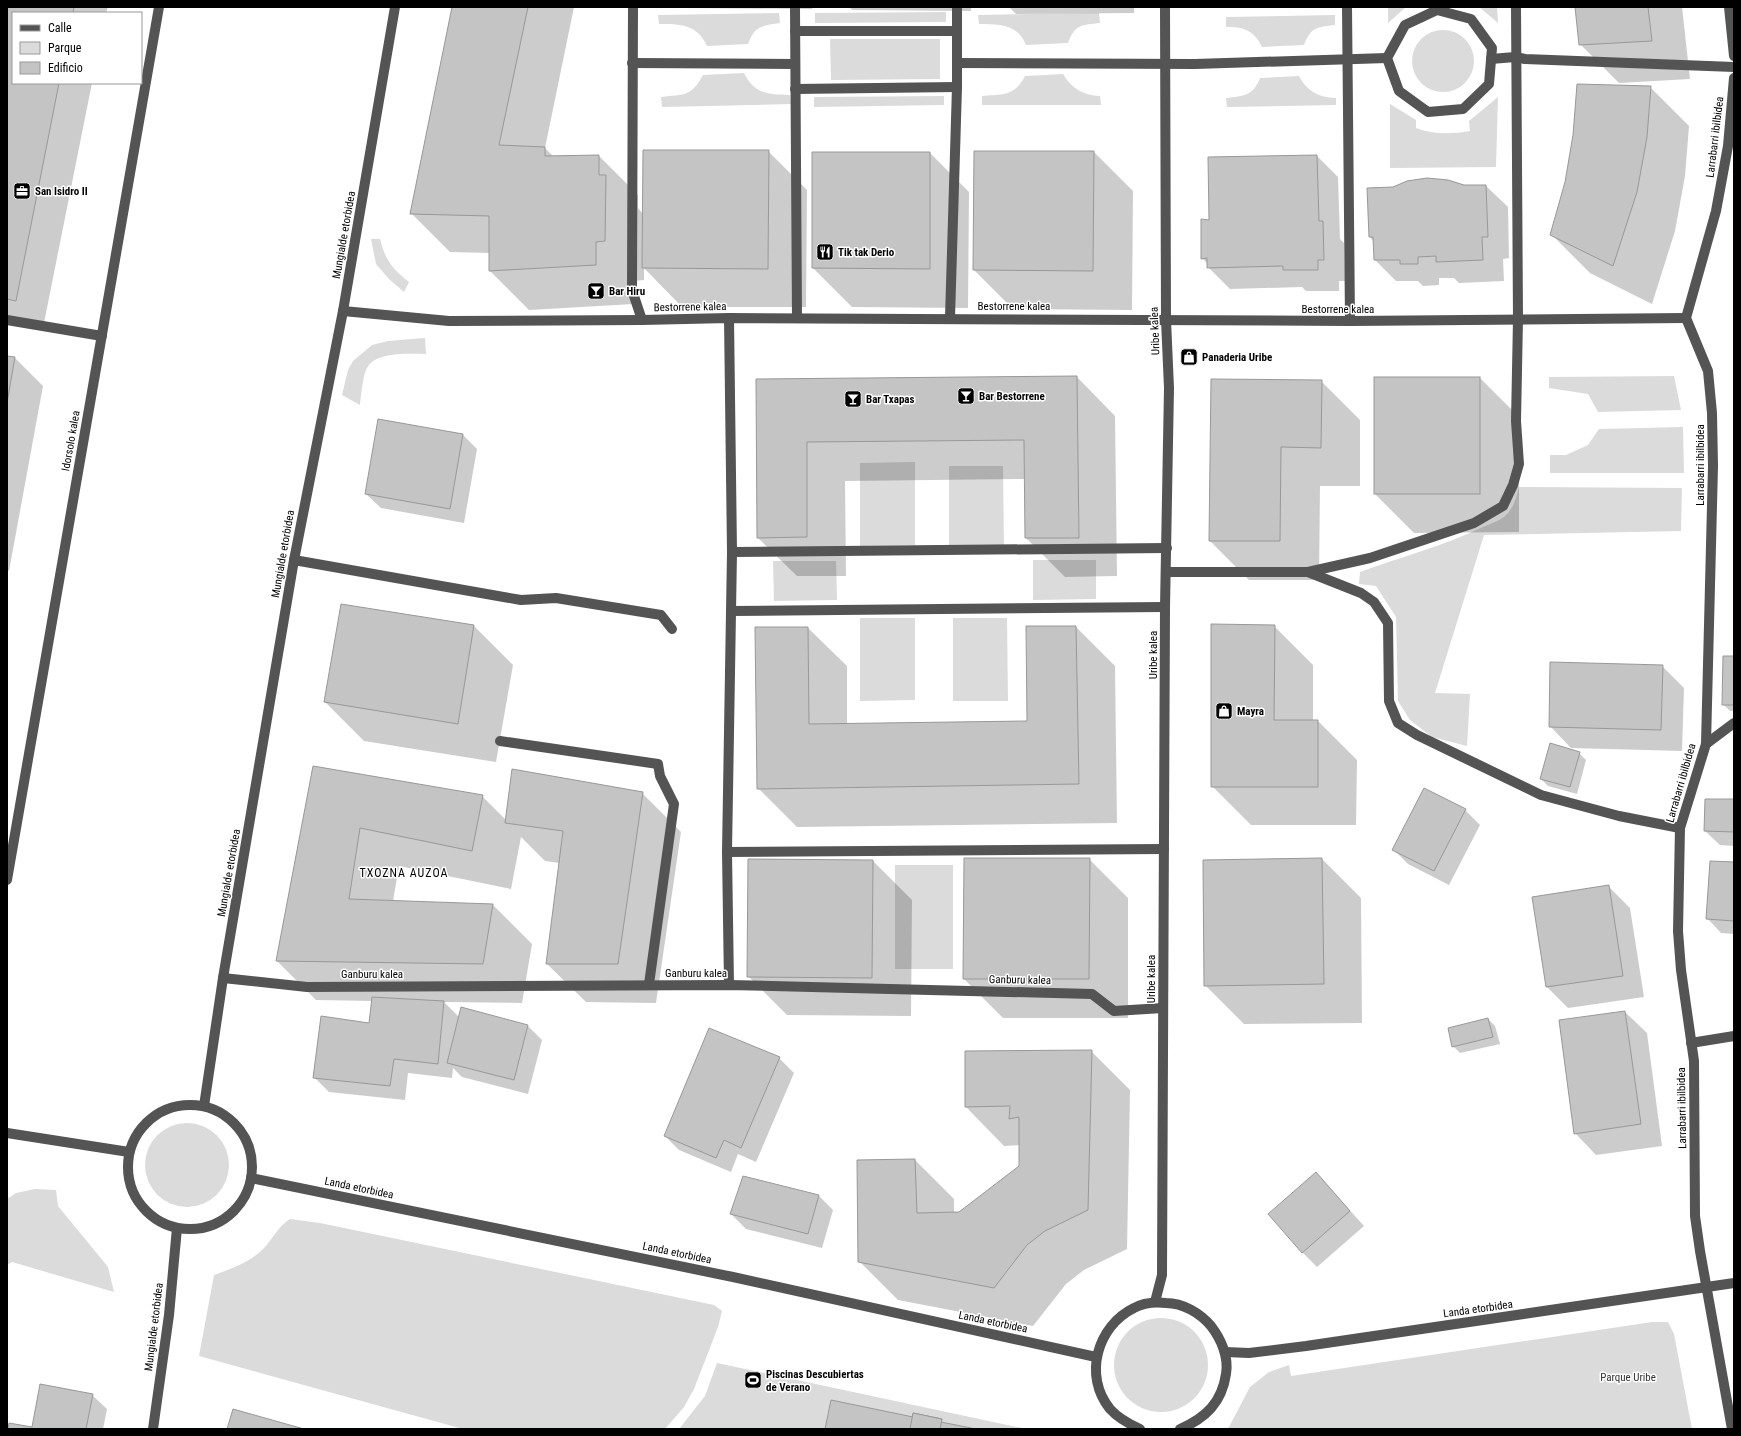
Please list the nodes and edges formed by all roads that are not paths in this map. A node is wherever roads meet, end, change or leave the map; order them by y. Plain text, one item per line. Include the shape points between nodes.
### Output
1 (159, 7) edge
2 (395, 7) edge
3 (633, 7) edge
4 (795, 7) edge
5 (957, 7) edge
6 (1165, 7) edge
7 (1348, 7) edge
8 (1516, 7) edge
9 (1729, 7) edge
10 (795, 31) junction
11 (956, 31) junction
12 (1734, 56) edge
13 (1515, 57) junction
14 (1387, 58) junction
15 (1348, 59) junction
16 (1491, 59) junction
17 (632, 63) junction
18 (957, 63) junction
19 (795, 64) junction
20 (1165, 64) junction
21 (1734, 67) edge
22 (1734, 78) edge
23 (957, 87) junction
24 (795, 88) junction
25 (342, 312) junction
26 (729, 318) junction
27 (797, 318) junction
28 (950, 318) junction
29 (1686, 318) junction
30 (1518, 319) junction
31 (7, 320) edge
32 (642, 320) junction
33 (1166, 320) junction
34 (1350, 321) junction
35 (102, 336) junction
36 (1166, 548) junction
37 (732, 552) junction
38 (294, 560) junction
39 (1166, 572) junction
40 (1308, 572) junction
41 (1165, 607) junction
42 (731, 611) junction
43 (672, 629) dead end
44 (1734, 723) edge
45 (500, 741) dead end
46 (1706, 744) junction
47 (1680, 828) junction
48 (1164, 849) junction
49 (727, 852) junction
50 (7, 880) edge
51 (223, 978) junction
52 (649, 984) junction
53 (729, 985) junction
54 (1163, 1008) junction
55 (1734, 1036) edge
56 (1691, 1043) junction
57 (204, 1106) junction
58 (7, 1133) edge
59 (129, 1152) junction
60 (251, 1178) junction
61 (177, 1228) junction
62 (1734, 1283) edge
63 (1708, 1287) junction
64 (1155, 1302) junction
65 (1225, 1352) junction
66 (1096, 1357) junction
67 (153, 1429) edge
68 (1140, 1429) edge
69 (1180, 1429) edge
70 (1732, 1429) edge

1 - 35 street, Idorsolo kalea
2 - 25 street, Mungialde etorbidea
3 - 17 street
4 - 10 street
5 - 11 street
6 - 20 street, Uribe kalea
7 - 15 street
8 - 13 street
9 - 12 street
10 - 11 street
10 - 19 street
11 - 18 street
13 - 16 street
13 - 21 street
13 - 30 street
14 - 15 street
14 - 16 street via 1405,25 1437,10 1472,19 1492,48
14 - 16 street via 1399,91 1428,112 1463,109 1489,84
15 - 20 street
15 - 34 street
17 - 19 street
17 - 32 street via 632,290
18 - 20 street
18 - 23 street
19 - 24 street
20 - 33 street, Uribe kalea
22 - 29 street, Larrabarri ibilbidea via 1728,146 1716,211
23 - 24 street
23 - 28 street
24 - 27 street
25 - 32 street, Bestorrene kalea via 449,321
25 - 38 street, Mungialde etorbidea
26 - 27 street, Bestorrene kalea
26 - 32 street, Bestorrene kalea
26 - 37 street
27 - 28 street, Bestorrene kalea
28 - 33 street, Bestorrene kalea
29 - 30 street, Bestorrene kalea
29 - 46 street, Larrabarri ibilbidea via 1708,371 1712,413
30 - 34 street, Bestorrene kalea
30 - 40 street via 1518,464 1513,485 1503,506 1474,523 1370,558
31 - 35 street
33 - 34 street, Bestorrene kalea
33 - 36 street, Uribe kalea via 1169,388
35 - 50 street, Idorsolo kalea
36 - 37 street
36 - 39 street, Uribe kalea
37 - 42 street
38 - 43 street via 521,600 556,598 660,615
38 - 51 street, Mungialde etorbidea
39 - 40 street
39 - 41 street, Uribe kalea
40 - 47 street via 1361,593 1374,602 1388,623 1389,701 1398,723 1417,735 1541,795 1619,816
41 - 42 street
41 - 48 street, Uribe kalea
42 - 49 street
44 - 46 street
45 - 52 street via 658,764 660,776 674,804
46 - 47 street, Larrabarri ibilbidea
47 - 56 street, Larrabarri ibilbidea via 1678,931
48 - 49 street
48 - 54 street, Uribe kalea
49 - 53 street
51 - 52 street, Ganburu kalea via 307,987
51 - 57 street, Mungialde etorbidea
52 - 53 street, Ganburu kalea
53 - 54 street, Ganburu kalea via 1092,994 1114,1011
54 - 64 street, Uribe kalea via 1162,1275
55 - 56 street
56 - 63 street, Larrabarri ibilbidea via 1694,1061 1695,1216
57 - 59 street via 185,1105 166,1109 149,1120 136,1134
57 - 60 street via 222,1114 236,1125 247,1141 252,1159
58 - 59 street
59 - 61 street via 127,1172 132,1192 143,1209 158,1221
60 - 61 street via 245,1196 233,1212 216,1223 197,1229
60 - 66 street, Landa etorbidea via 733,1277
61 - 67 street, Mungialde etorbidea via 169,1315
62 - 63 street, Landa etorbidea
63 - 65 street, Landa etorbidea via 1306,1346 1250,1353
63 - 70 street, Larrabarri ibilbidea
64 - 65 street via 1174,1303 1206,1320 1218,1335
64 - 66 street via 1134,1307 1116,1319 1103,1337
65 - 69 street via 1226,1372 1222,1392 1211,1409 1196,1422
66 - 68 street via 1096,1375 1101,1392 1110,1408 1123,1421

